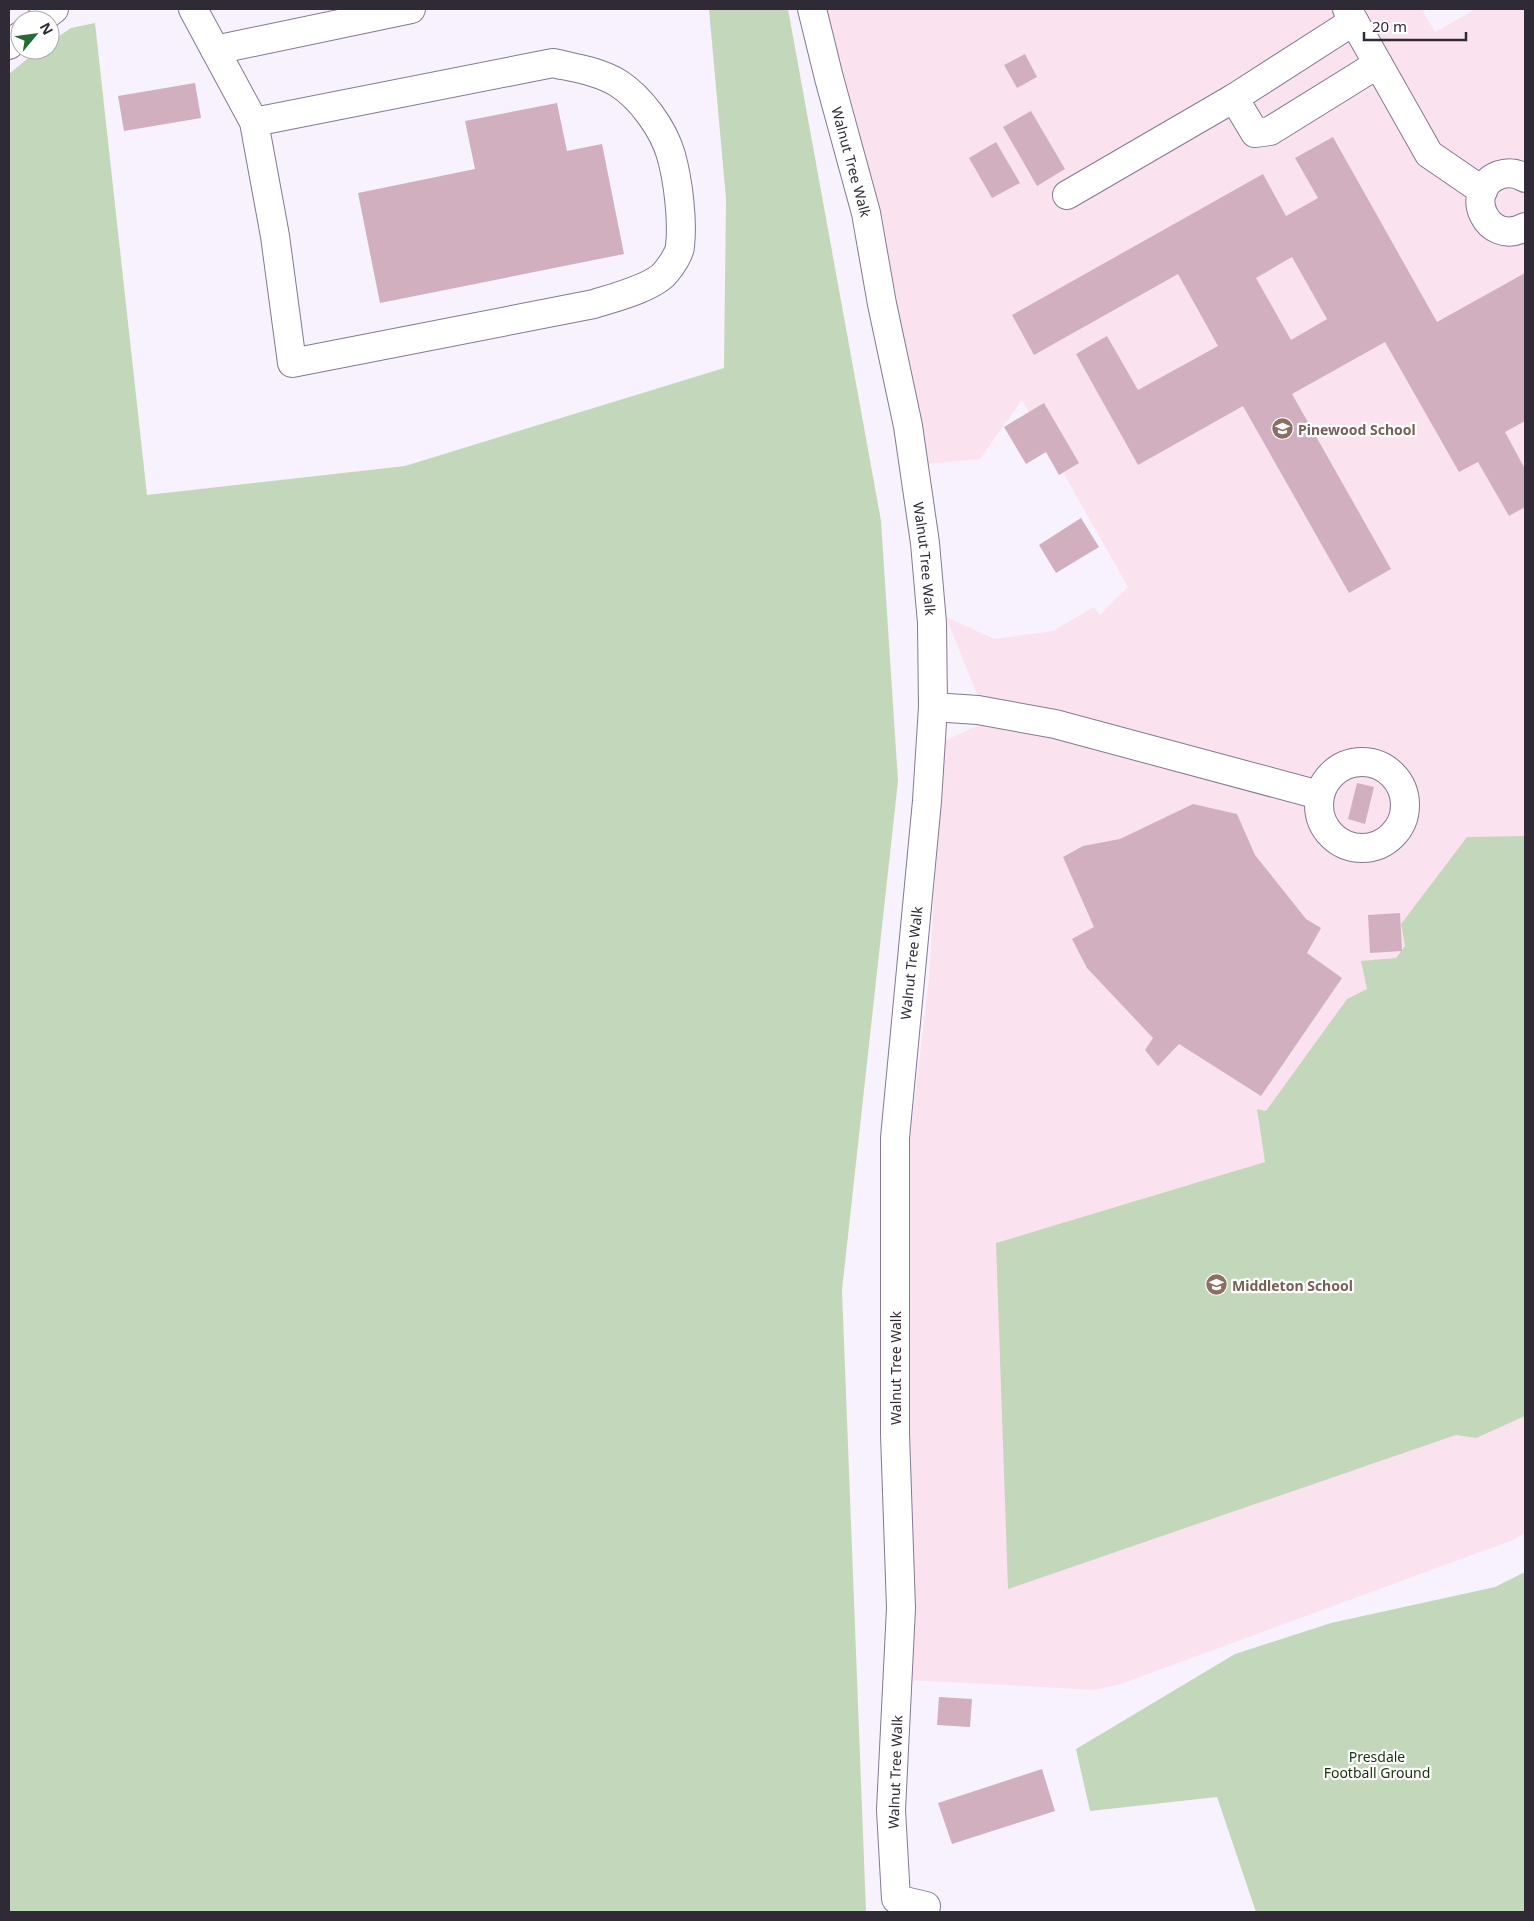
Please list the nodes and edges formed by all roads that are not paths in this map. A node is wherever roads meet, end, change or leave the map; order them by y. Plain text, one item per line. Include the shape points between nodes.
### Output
1 (193, 9) edge
2 (411, 9) edge
3 (812, 9) edge
4 (1351, 15) edge
5 (215, 50) junction
6 (1378, 64) junction
7 (1234, 98) junction
8 (254, 122) junction
9 (1525, 178) edge
10 (1483, 191) junction
11 (1067, 195) dead end
12 (1525, 227) edge
13 (933, 706) junction
14 (1319, 795) dead end
15 (926, 1906) dead end

1 - 5 street
2 - 5 street
3 - 13 street, Walnut Tree Walk via 866,213 908,426 932,623
4 - 6 street
4 - 7 street
5 - 8 street
6 - 7 street via 1270,131 1255,133
6 - 10 street via 1429,154
7 - 11 street
8 - 8 street via 553,63 587,70 617,83 656,123 671,155 680,211 680,248 666,274 636,291 594,304 292,363 275,236
9 - 10 street via 1504,173 1487,183
10 - 12 street via 1481,210 1492,226 1510,232
13 - 14 street via 978,710 1055,724
13 - 15 street, Walnut Tree Walk via 895,1138 895,1434 902,1608 891,1810 896,1899

